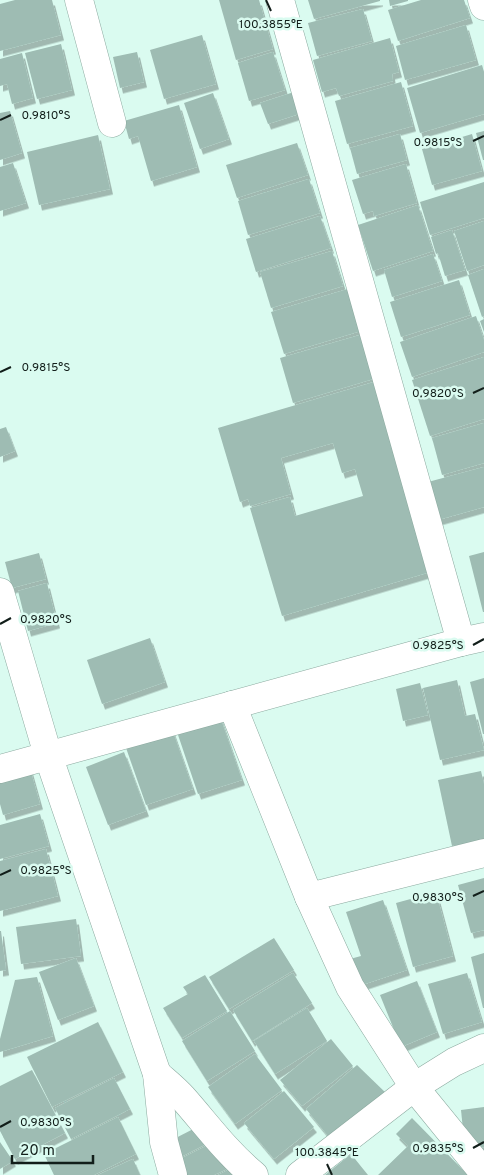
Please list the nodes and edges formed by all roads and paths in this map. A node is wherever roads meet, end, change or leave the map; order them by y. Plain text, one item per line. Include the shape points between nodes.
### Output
1 (79, 0) edge
2 (280, 0) edge
3 (482, 0) edge
4 (484, 6) edge
5 (112, 122) dead end
6 (0, 592) edge
7 (472, 640) edge
8 (232, 705) junction
9 (48, 755) junction
10 (0, 769) edge
11 (484, 853) edge
12 (310, 898) junction
13 (484, 1048) edge
14 (157, 1074) junction
15 (414, 1087) junction
16 (484, 1173) edge
17 (173, 1175) edge
18 (254, 1175) edge
19 (300, 1175) edge

1 - 5 street
2 - 7 street
3 - 4 street
6 - 9 street
7 - 8 street
8 - 9 street
8 - 12 street
9 - 10 street
9 - 14 street
11 - 12 street
12 - 15 street via 350,987
13 - 15 street
14 - 17 street via 164,1142
14 - 18 street
15 - 16 street
15 - 19 street

